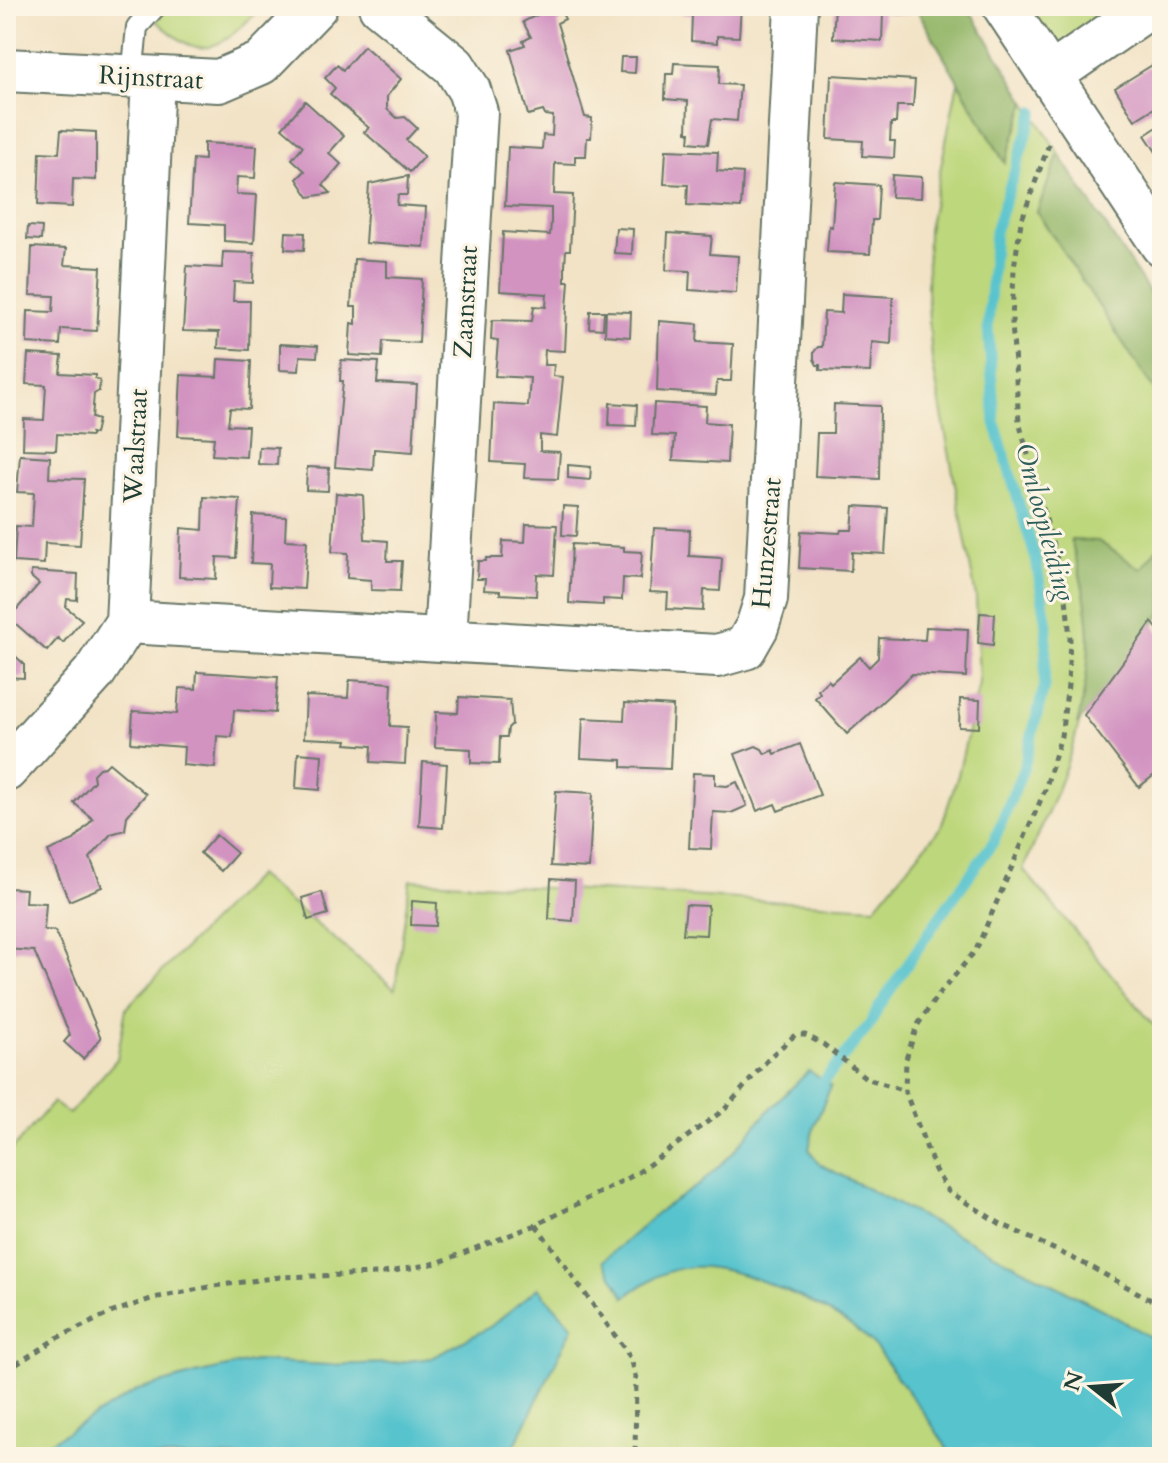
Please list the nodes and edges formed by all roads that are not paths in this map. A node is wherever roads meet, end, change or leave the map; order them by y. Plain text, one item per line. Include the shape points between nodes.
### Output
1 (156, 6) edge
2 (316, 6) edge
3 (380, 6) edge
4 (796, 6) edge
5 (1004, 6) edge
6 (1151, 6) edge
7 (6, 70) edge
8 (143, 77) junction
9 (1060, 89) junction
10 (1162, 245) edge
11 (127, 622) junction
12 (445, 639) junction
13 (6, 770) edge

1 - 8 lane via 137,27
2 - 8 street, Rijnstraat via 261,63 237,74 219,81
3 - 12 street, Zaanstraat via 454,66 476,112
4 - 12 street, Hunzestraat via 766,599 757,627 745,648 717,656
5 - 9 street
6 - 9 street
7 - 8 street, Rijnstraat
8 - 11 street, Waalstraat
9 - 10 street
11 - 12 street, Hunzestraat
11 - 13 street via 94,673

